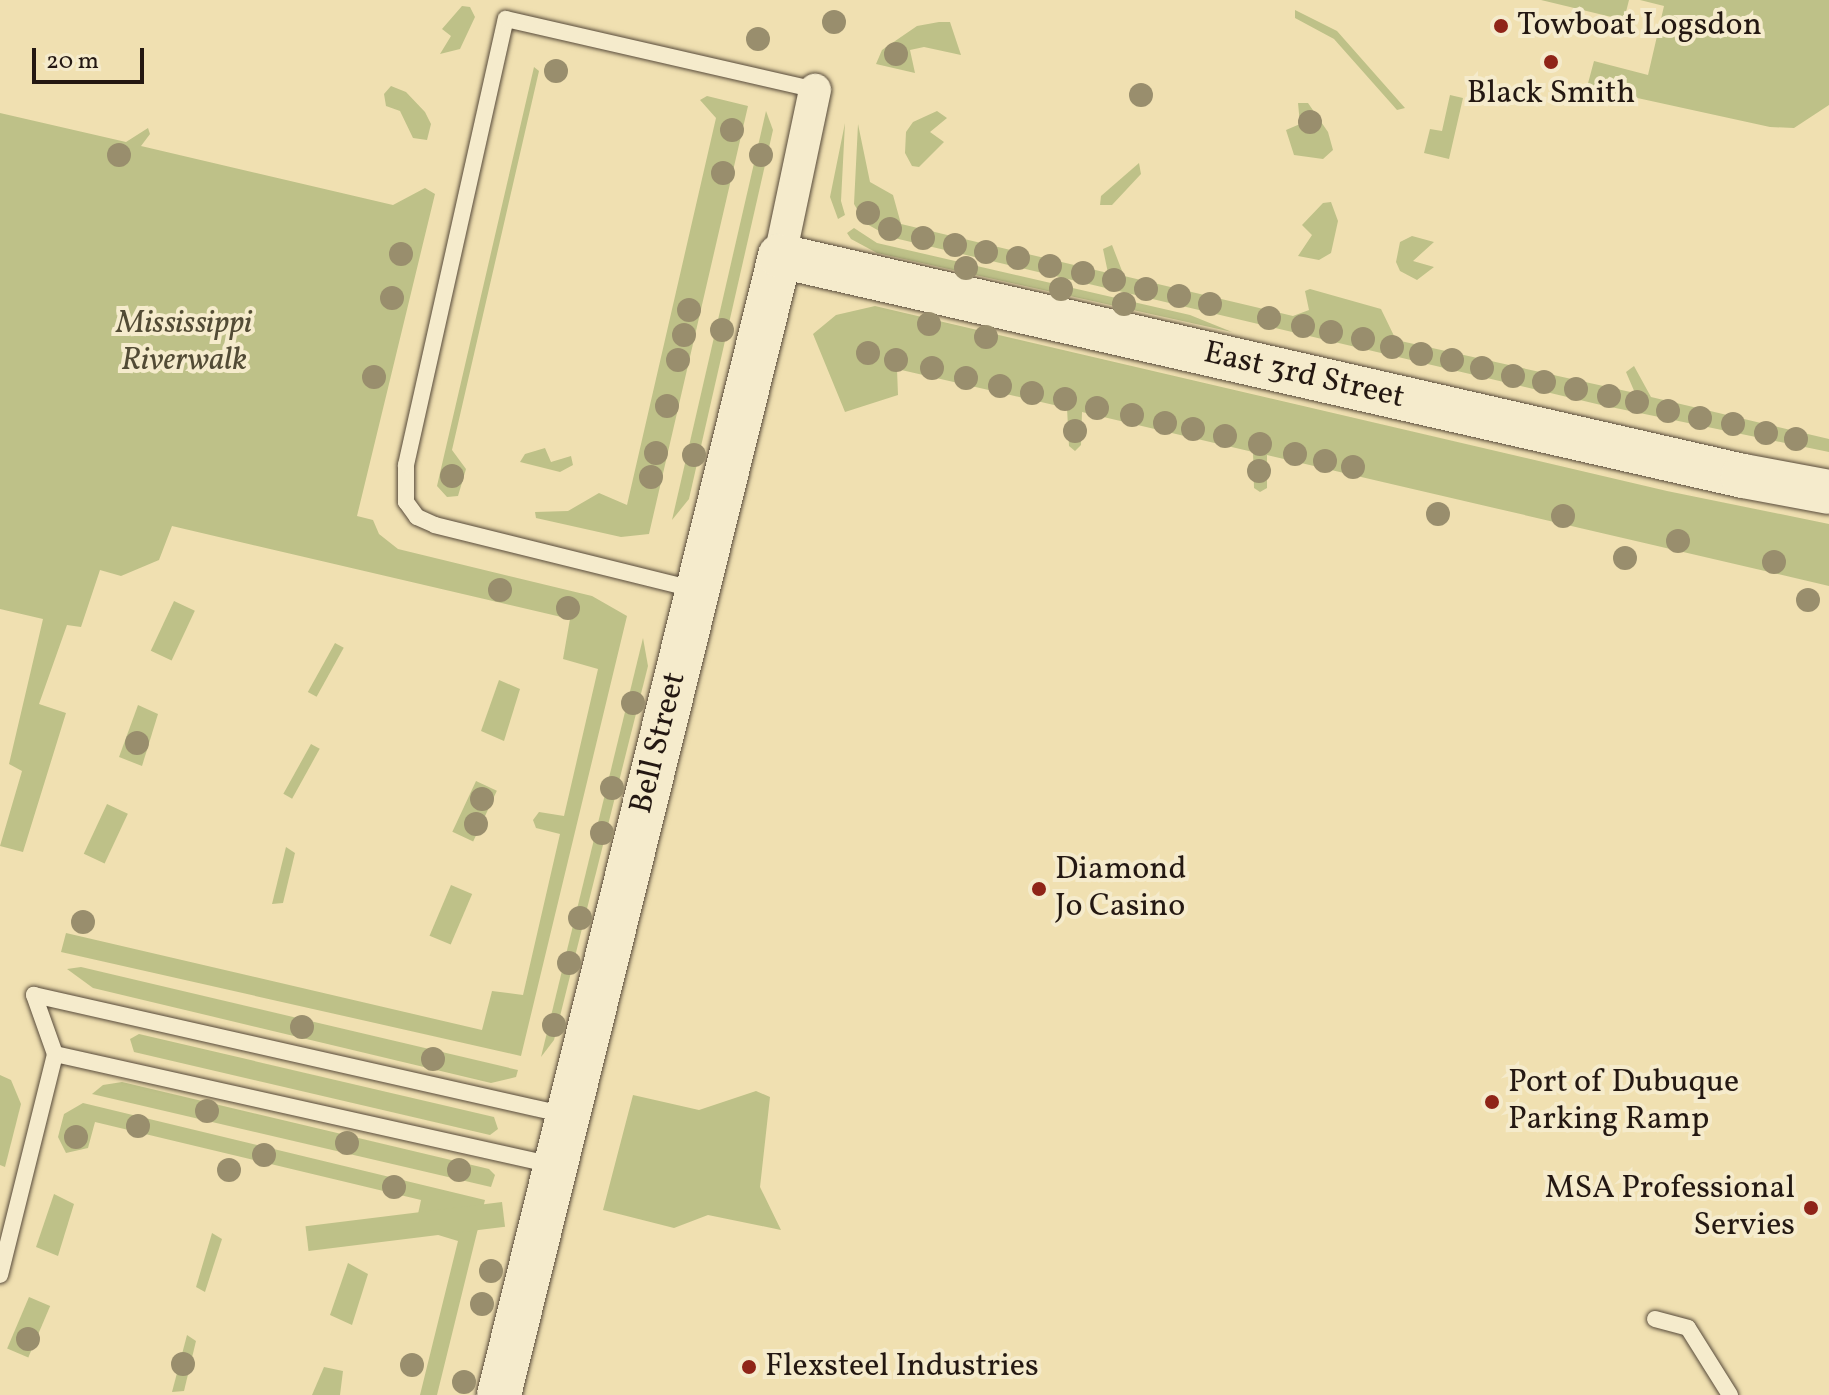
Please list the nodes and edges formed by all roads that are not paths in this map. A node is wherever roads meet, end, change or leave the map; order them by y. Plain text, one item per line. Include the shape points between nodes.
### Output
1 (815, 90) joint
2 (780, 256) junction
3 (1829, 492) edge
4 (697, 590) junction
5 (55, 1054) junction
6 (568, 1116) junction
7 (556, 1166) junction
8 (0, 1275) edge
9 (1655, 1319) dead end
10 (499, 1395) edge
11 (1730, 1395) edge

1 - 2 street, Bell Street
1 - 4 lane via 506,19 406,465 406,502 417,517 435,525
2 - 3 street, East 3rd Street via 1712,470
2 - 4 street, Bell Street
4 - 6 street, Bell Street
5 - 6 lane via 34,995
5 - 7 lane
5 - 8 lane
6 - 7 street, Bell Street
7 - 10 street, Bell Street
9 - 11 lane via 1688,1328

